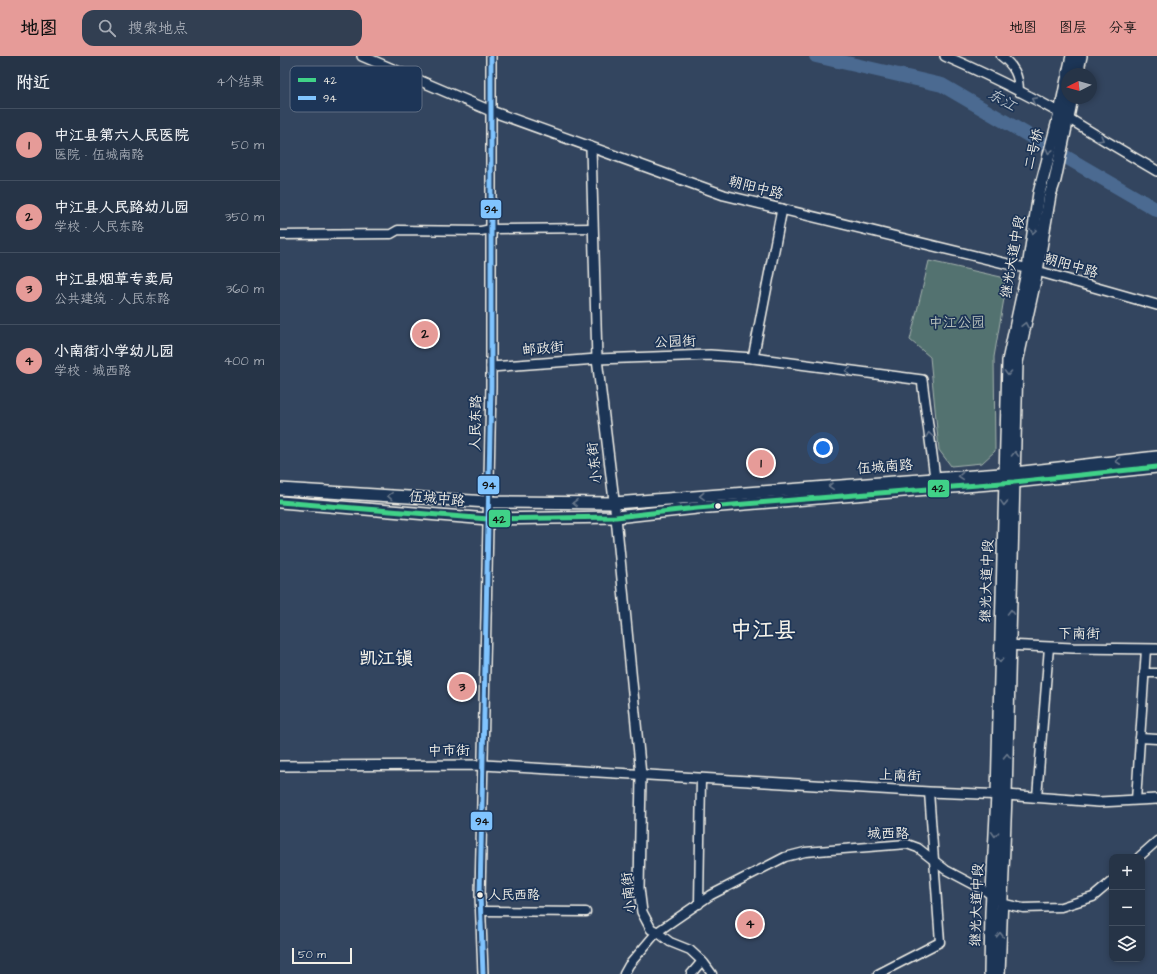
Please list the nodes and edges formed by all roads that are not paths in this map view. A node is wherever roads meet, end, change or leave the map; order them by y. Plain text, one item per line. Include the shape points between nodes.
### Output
1 (362, 56) edge
2 (491, 56) edge
3 (945, 56) edge
4 (1001, 56) edge
5 (1072, 56) edge
6 (1081, 56) edge
7 (386, 66) edge
8 (1069, 68) edge
9 (1078, 68) edge
10 (422, 81) edge
11 (1019, 92) junction
12 (1065, 104) edge
13 (1069, 104) edge
14 (491, 110) junction
15 (1064, 116) junction
16 (591, 148) junction
17 (1157, 171) edge
18 (1039, 192) joint
19 (1050, 195) joint
20 (782, 209) junction
21 (593, 228) junction
22 (491, 229) junction
23 (280, 235) edge
24 (1033, 270) junction
25 (1157, 305) edge
26 (753, 358) junction
27 (597, 359) junction
28 (491, 367) junction
29 (1157, 457) edge
30 (1157, 467) edge
31 (1010, 477) junction
32 (935, 483) junction
33 (280, 489) edge
34 (280, 502) edge
35 (488, 502) junction
36 (614, 503) junction
37 (616, 517) junction
38 (488, 519) junction
39 (1005, 645) junction
40 (1049, 647) junction
41 (1146, 649) junction
42 (1157, 649) edge
43 (1144, 673) junction
44 (1157, 673) edge
45 (1140, 738) junction
46 (1157, 739) edge
47 (484, 765) junction
48 (280, 766) edge
49 (641, 775) junction
50 (700, 778) junction
51 (929, 792) junction
52 (1001, 795) junction
53 (1037, 797) junction
54 (1157, 799) edge
55 (1136, 800) junction
56 (1157, 841) edge
57 (1142, 854) edge
58 (933, 859) junction
59 (1109, 884) edge
60 (997, 898) junction
61 (699, 904) junction
62 (481, 910) junction
63 (586, 912) dead end
64 (657, 932) junction
65 (702, 961) junction
66 (484, 974) edge
67 (624, 974) edge
68 (691, 974) edge
69 (712, 974) edge
70 (878, 974) edge
71 (990, 974) edge
72 (999, 974) edge

1 - 7 street, 朝阳中路
2 - 14 street, 人民东路
3 - 11 street
4 - 11 street via 1010,64 1019,80
5 - 8 main road
6 - 9 main road
10 - 14 street, 朝阳中路
15 -> 11 street
12 - 15 main road
13 - 15 main road
14 - 16 street, 朝阳中路
14 - 22 street, 人民东路
15 -> 17 street
15 -> 18 main road, 二号桥
15 - 19 main road, 二号桥 via 1055,180
16 - 20 street, 朝阳中路 via 724,195
16 - 21 street, 小东街
18 -> 24 main road, 继光大道中段
19 - 24 main road, 继光大道中段
20 - 24 street, 朝阳中路
20 - 26 street
21 - 22 street
21 - 27 street, 小东街
22 - 23 street via 398,230 391,234
22 - 28 street, 人民东路
24 - 25 street, 朝阳中路
24 - 31 main road, 继光大道中段 via 1017,362
26 - 27 street, 公园街 via 710,356
32 -> 26 street, 公园街 via 922,380
27 - 28 street, 邮政街
27 - 36 street, 小东街
28 - 35 street, 人民东路
29 -> 31 main road, 伍城南路
30 - 31 main road, 伍城南路
31 - 32 main road, 伍城南路
31 - 39 main road, 继光大道中段
32 -> 36 main road, 伍城南路
32 - 37 main road, 伍城南路
35 -> 33 main road, 伍城中路
34 - 38 main road, 伍城中路
36 -> 35 main road, 伍城中路
35 - 38 street, 人民东路
36 - 37 street, 小东街
37 - 38 main road, 伍城中路
37 - 49 street, 小东街
38 - 47 street, 人民东路
39 - 40 street, 下南街
39 - 52 main road, 继光大道中段
40 - 41 street, 下南街
40 - 53 street
41 - 42 street, 下南街
41 - 43 street
43 - 44 street
43 - 45 street
45 - 46 street
45 - 55 street
47 - 48 street, 中市街
47 - 49 street, 中市街
47 - 62 street
49 - 50 street, 上南街
49 - 64 street, 小南街 via 639,888 642,912 651,929
50 - 51 street, 上南街
50 - 61 street
51 - 52 street, 上南街
51 - 58 street
52 - 53 street, 上南街
52 - 60 main road, 继光大道中段
53 - 55 street, 上南街 via 1099,802
54 - 55 street, 上南街
56 - 57 street
58 - 60 street, 城西路 via 946,870
58 - 61 street, 城西路 via 918,848 907,844 784,856
58 - 70 street via 940,942
59 - 60 street, 城西路 via 1093,897 1061,907 1023,908 1005,904
60 - 71 main road, 继光大道中段
72 -> 60 main road, 继光大道中段
61 - 64 street, 城西路
62 - 63 street
62 - 66 street
64 - 65 street, 小南街 via 670,942 690,950
64 - 67 street, 城西路
65 - 68 street
65 - 69 street, 小南街

